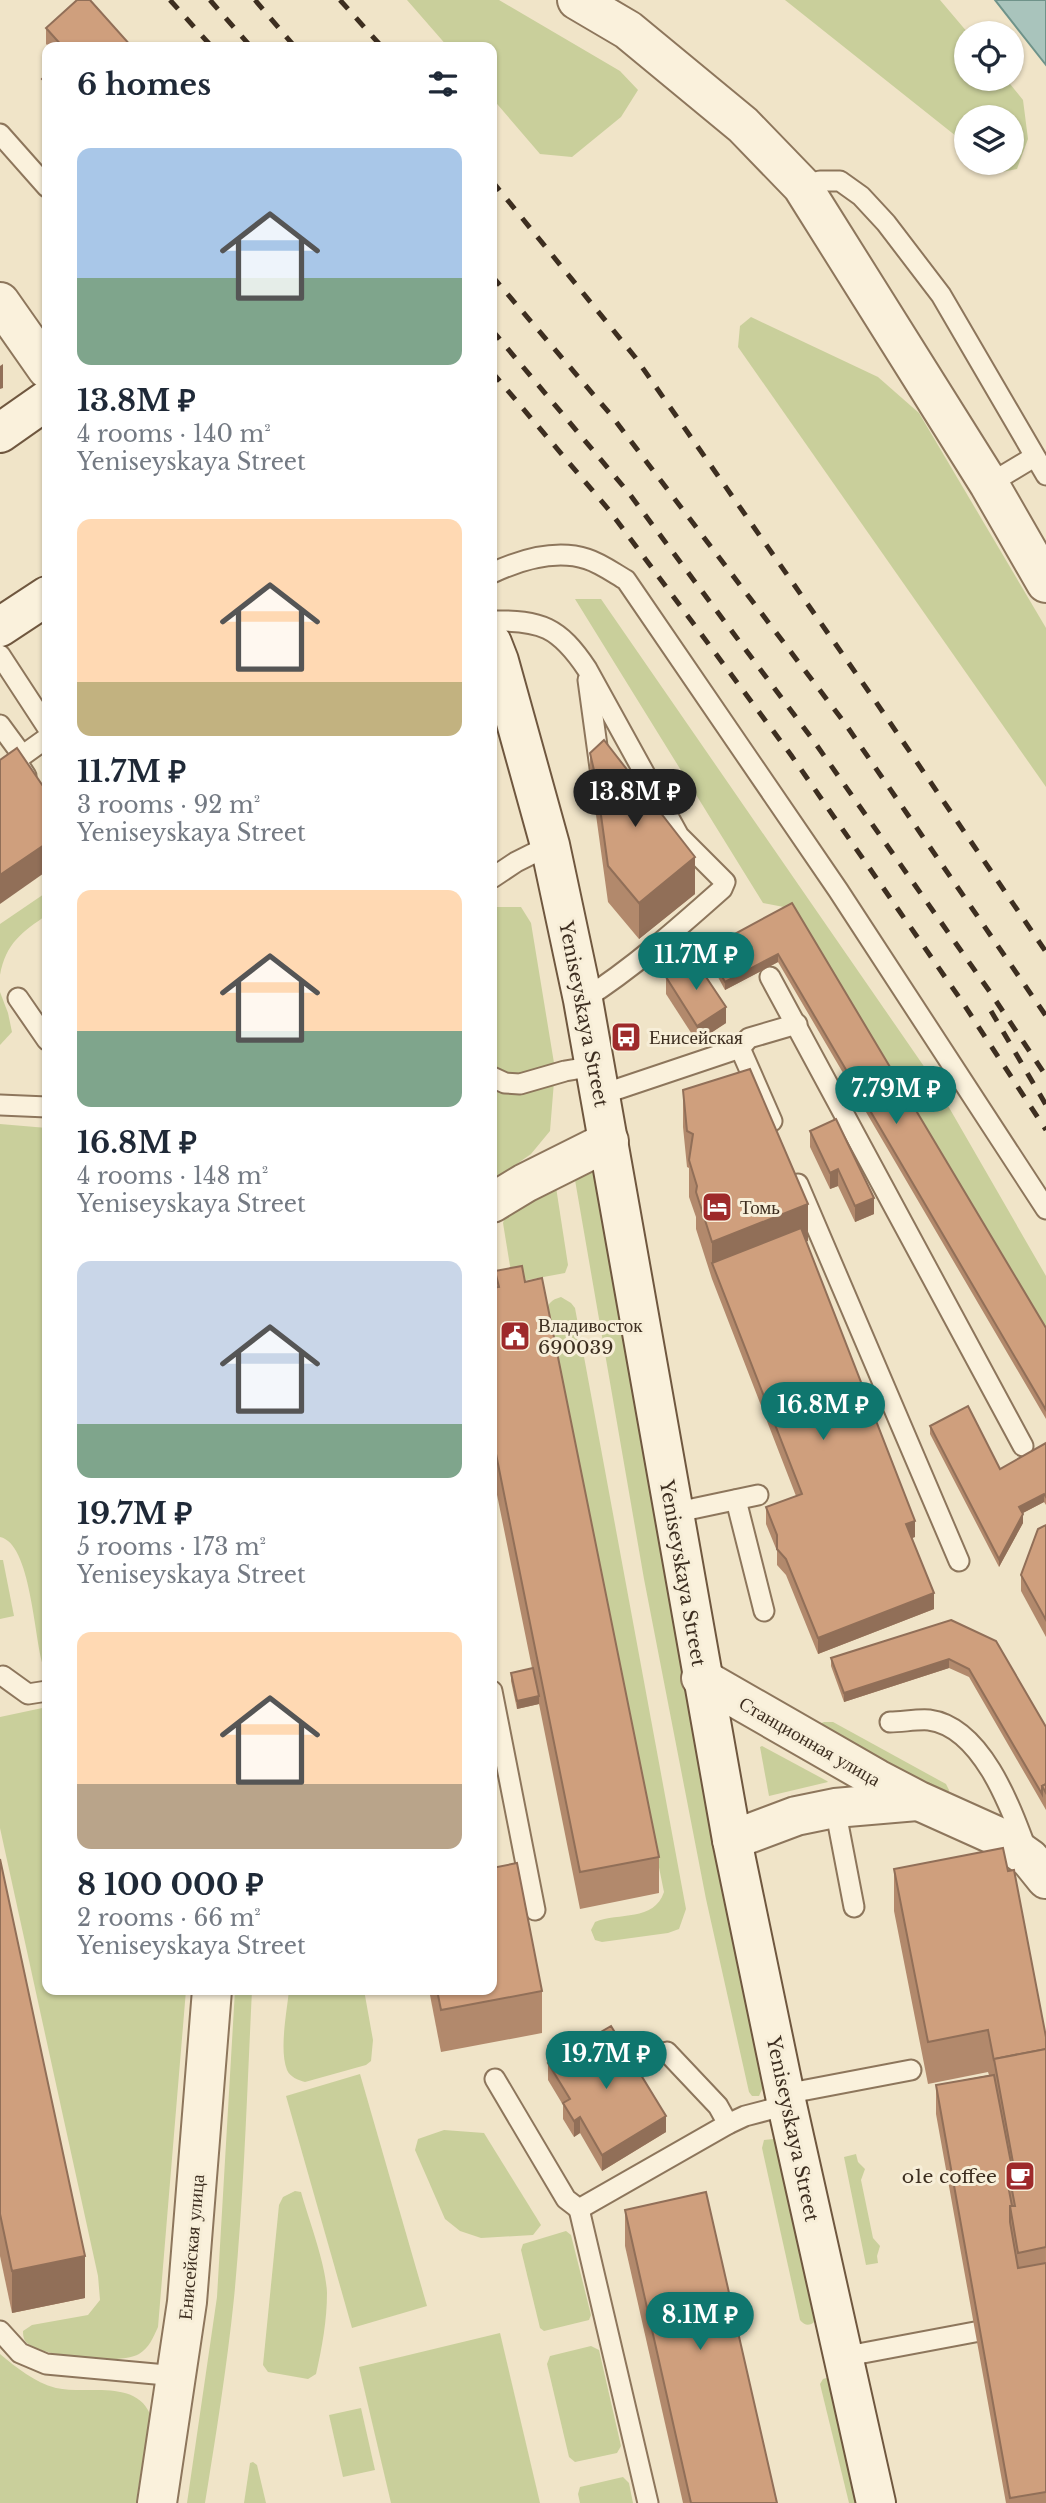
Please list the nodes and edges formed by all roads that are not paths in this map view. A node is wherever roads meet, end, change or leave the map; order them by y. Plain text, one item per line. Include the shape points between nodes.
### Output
1 (577, 0) edge
2 (0, 134) edge
3 (42, 181) edge
4 (802, 186) junction
5 (1, 305) edge
6 (42, 362) edge
7 (42, 404) edge
8 (0, 433) edge
9 (1034, 457) junction
10 (1046, 475) edge
11 (989, 484) junction
12 (497, 570) edge
13 (1046, 583) edge
14 (42, 599) edge
15 (497, 621) edge
16 (0, 627) edge
17 (0, 655) edge
18 (497, 656) edge
19 (587, 669) junction
20 (42, 719) edge
21 (0, 725) edge
22 (42, 741) edge
23 (22, 755) junction
24 (600, 768) edge
25 (34, 788) edge
26 (550, 845) junction
27 (497, 875) edge
28 (770, 977) dead end
29 (18, 998) dead end
30 (583, 1000) junction
31 (797, 1024) junction
32 (42, 1033) edge
33 (740, 1048) junction
34 (497, 1079) edge
35 (597, 1081) junction
36 (0, 1105) edge
37 (42, 1107) edge
38 (609, 1141) junction
39 (782, 1144) edge
40 (792, 1169) edge
41 (497, 1200) edge
42 (1046, 1209) edge
43 (1023, 1446) dead end
44 (758, 1495) dead end
45 (736, 1500) junction
46 (673, 1513) junction
47 (959, 1561) dead end
48 (764, 1611) dead end
49 (3, 1676) dead end
50 (701, 1678) junction
51 (42, 1692) edge
52 (497, 1716) edge
53 (890, 1722) dead end
54 (919, 1801) junction
55 (835, 1808) junction
56 (732, 1840) junction
57 (1038, 1869) edge
58 (854, 1907) dead end
59 (535, 1910) dead end
60 (212, 1995) edge
61 (667, 2052) dead end
62 (911, 2070) dead end
63 (495, 2079) dead end
64 (786, 2100) junction
65 (728, 2124) junction
66 (579, 2209) junction
67 (993, 2305) edge
68 (0, 2331) edge
69 (842, 2357) junction
70 (177, 2376) junction
71 (157, 2503) edge
72 (648, 2503) edge
73 (876, 2503) edge

1 - 4 street via 628,30 743,125
2 - 3 lane
4 - 9 lane via 840,181 886,223 941,295
4 - 11 street
5 - 6 street
7 - 8 street
9 - 10 lane
9 - 11 lane
11 - 13 street
12 - 42 lane via 514,562 554,555 587,559 626,580 838,890
14 - 16 street
15 - 19 lane via 522,620 548,629 569,643
17 - 20 lane
18 - 26 street, Yeniseyskaya Street
19 - 24 lane
19 - 30 lane via 679,836 725,882 722,890 664,941
21 - 23 lane
22 - 23 lane
23 - 25 lane via 19,765
26 - 27 lane
26 - 30 street, Yeniseyskaya Street
28 - 31 lane
29 - 32 lane
30 - 35 street, Yeniseyskaya Street
31 - 33 lane via 749,1038
31 - 43 lane
33 - 35 lane
33 - 39 lane
34 - 35 lane via 520,1084 565,1071
35 - 38 street, Yeniseyskaya Street
36 - 37 lane
38 - 41 street
38 - 46 street, Yeniseyskaya Street
40 - 47 lane
44 - 45 lane
45 - 46 lane
45 - 48 lane
46 - 50 street, Yeniseyskaya Street
49 - 51 lane via 28,1694
50 - 54 street, Станционная улица
50 - 56 street, Yeniseyskaya Street
52 - 59 lane
53 - 57 lane via 929,1720 957,1730 977,1752 1008,1802
54 - 55 street, Станционная улица
54 - 57 street, Станционная улица via 999,1837
55 - 56 street, Станционная улица via 796,1816
55 - 58 lane
56 - 64 street, Yeniseyskaya Street
60 - 70 street, Енисейская улица
61 - 65 lane via 718,2106
62 - 64 lane
63 - 66 lane via 566,2199
64 - 65 lane
64 - 69 street, Yeniseyskaya Street
65 - 66 lane
66 - 72 lane
67 - 69 lane via 997,2334
68 - 70 lane via 20,2353 46,2364
69 - 73 street, Yeniseyskaya Street
70 - 71 street, Енисейская улица

